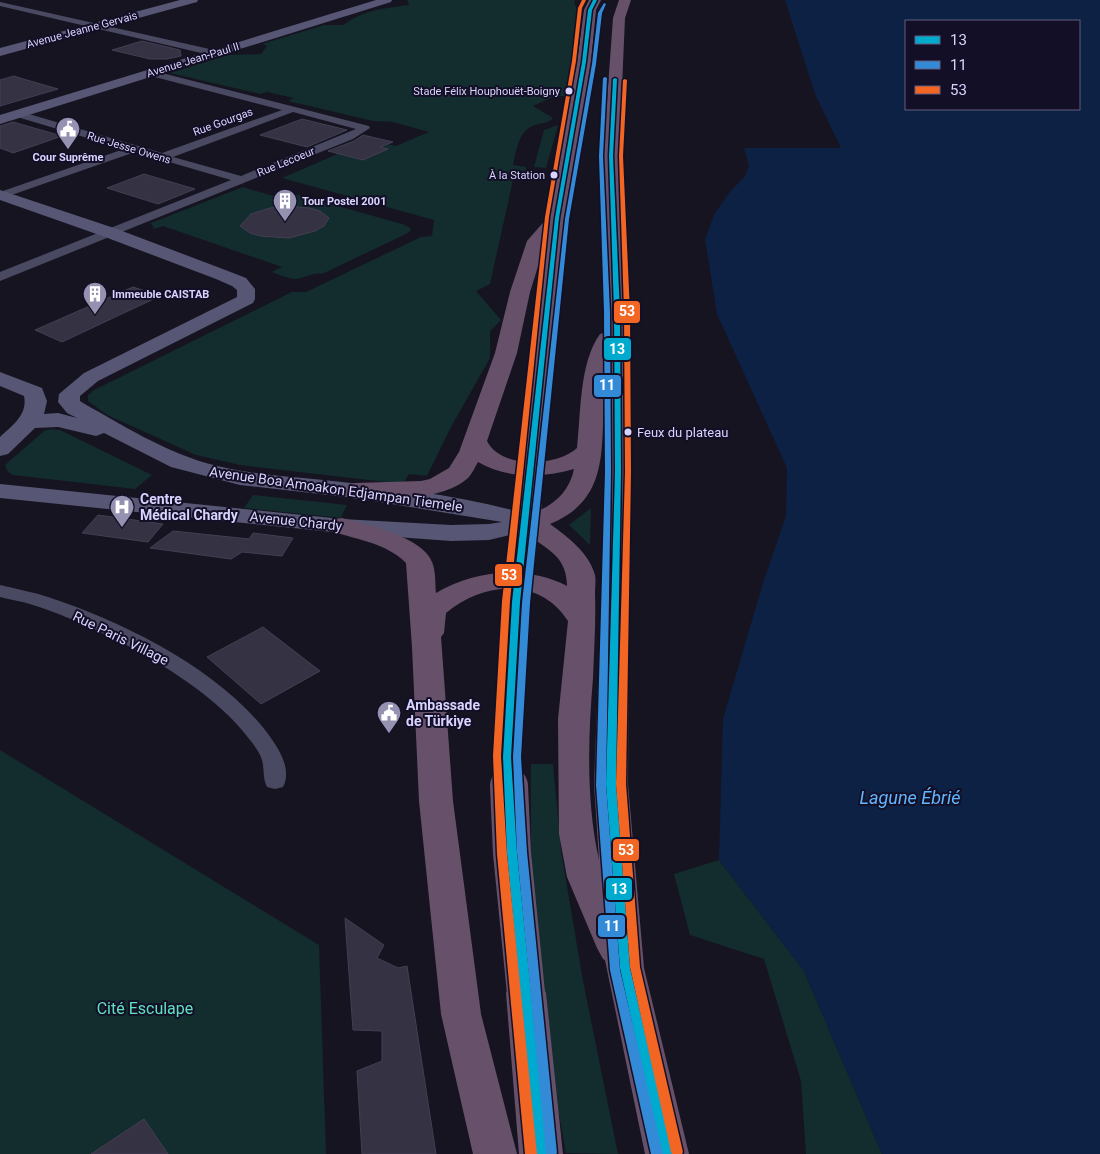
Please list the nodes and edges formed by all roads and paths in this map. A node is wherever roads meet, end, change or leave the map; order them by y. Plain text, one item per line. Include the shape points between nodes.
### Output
1 (193, 0) edge
2 (387, 0) edge
3 (595, 0) edge
4 (626, 0) edge
5 (0, 4) edge
6 (99, 26) junction
7 (0, 52) edge
8 (214, 53) junction
9 (150, 73) junction
10 (293, 110) junction
11 (18, 114) junction
12 (0, 120) edge
13 (133, 149) junction
14 (162, 157) junction
15 (241, 180) junction
16 (1, 196) edge
17 (557, 218) junction
18 (111, 233) junction
19 (0, 276) edge
20 (617, 312) junction
21 (91, 377) junction
22 (0, 378) edge
23 (34, 393) junction
24 (28, 422) junction
25 (475, 441) junction
26 (137, 442) junction
27 (0, 449) edge
28 (591, 449) junction
29 (240, 478) junction
30 (356, 490) junction
31 (0, 491) edge
32 (212, 512) junction
33 (531, 523) junction
34 (342, 526) junction
35 (0, 591) edge
36 (582, 621) junction
37 (427, 647) junction
38 (275, 781) dead end
39 (625, 968) junction
40 (495, 1154) edge
41 (541, 1154) edge
42 (667, 1154) edge

1 - 6 street, Avenue Jeanne Gervais
2 - 8 street, Avenue Jean-Paul II
3 - 17 highway via 590,10
4 - 20 highway via 619,18 611,156
5 - 6 street
6 - 7 street, Avenue Jeanne Gervais
6 - 8 street
8 - 9 street, Avenue Jean-Paul II
9 - 10 street, Rue Lecoeur
9 - 11 street, Avenue Jean-Paul II
10 - 14 street, Rue Gourgas
10 - 15 street, Rue Lecoeur via 365,128
11 - 12 street, Avenue Jean-Paul II
11 - 13 street, Rue Jesse Owens
13 - 14 street, Rue Jesse Owens
13 - 16 street
14 - 15 street, Rue Jesse Owens
15 - 18 street, Rue Lecoeur
16 - 18 street, Avenue Boa Amoakon Edjampan Tiemele
17 - 25 highway via 536,241 506,353
17 - 41 highway, bridge via 516,602 507,757 512,853
18 - 19 street, Rue Lecoeur
18 - 21 street, Avenue Boa Amoakon Edjampan Tiemele via 239,282 246,289 246,299
20 - 28 highway via 604,346 594,396
20 - 39 highway via 618,472 611,784
21 - 23 street via 57,390
21 - 26 street, Avenue Boa Amoakon Edjampan Tiemele via 70,394 69,402
22 - 23 street
23 - 24 street via 36,409
24 - 26 street via 58,420
24 - 27 street
25 - 28 highway via 485,456 494,461 530,468 566,464
25 - 30 highway via 459,473 438,485 393,491
26 - 29 street, Avenue Boa Amoakon Edjampan Tiemele via 179,462
28 - 33 highway via 584,482 575,496 548,517
29 - 30 street, Avenue Boa Amoakon Edjampan Tiemele
29 - 32 street via 248,482 247,497 235,505
30 - 33 street, Avenue Boa Amoakon Edjampan Tiemele via 496,512
31 - 32 street, Avenue Chardy
32 - 34 street, Avenue Chardy
33 - 34 street, Avenue Chardy via 472,534
33 - 36 highway via 558,542 572,557 580,575
34 - 37 highway via 391,542 408,550 419,562
35 - 38 street, Rue Paris Village via 43,602 167,659 252,724 272,757
36 - 37 highway via 562,596 552,589 525,582 492,581 455,593 432,610
36 - 39 highway via 574,719 576,834 585,877
37 - 40 highway via 436,800 461,1014
39 - 42 highway

